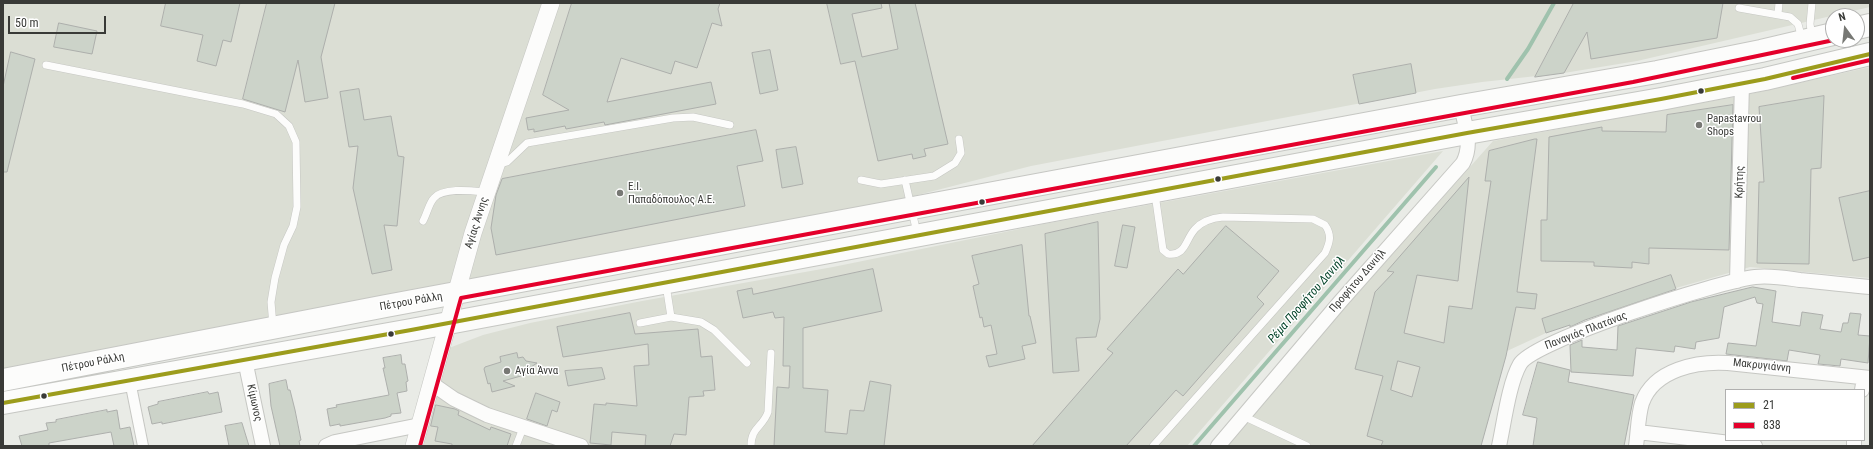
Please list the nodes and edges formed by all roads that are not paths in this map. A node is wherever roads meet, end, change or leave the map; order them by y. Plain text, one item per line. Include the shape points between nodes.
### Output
1 (551, 3) edge
2 (1779, 3) edge
3 (1812, 3) edge
4 (1739, 8) dead end
5 (1778, 14) junction
6 (1816, 38) edge
7 (1870, 54) edge
8 (46, 65) dead end
9 (1742, 83) junction
10 (1460, 106) junction
11 (730, 125) dead end
12 (1467, 133) junction
13 (959, 139) dead end
14 (496, 165) junction
15 (861, 180) dead end
16 (905, 180) junction
17 (487, 192) junction
18 (1155, 192) junction
19 (912, 209) junction
20 (423, 221) dead end
21 (918, 236) junction
22 (1737, 281) junction
23 (666, 283) junction
24 (1870, 287) edge
25 (456, 294) junction
26 (671, 317) junction
27 (448, 323) junction
28 (640, 323) dead end
29 (273, 328) junction
30 (771, 354) dead end
31 (245, 360) junction
32 (747, 363) dead end
33 (3, 380) edge
34 (130, 381) junction
35 (1865, 382) edge
36 (431, 383) junction
37 (3, 404) edge
38 (1243, 416) junction
39 (420, 425) junction
40 (523, 428) junction
41 (1638, 432) junction
42 (143, 446) edge
43 (263, 446) edge
44 (326, 446) edge
45 (414, 446) edge
46 (516, 446) edge
47 (581, 446) edge
48 (751, 446) edge
49 (1153, 446) edge
50 (1218, 446) edge
51 (1307, 446) edge
52 (1499, 446) edge
53 (1636, 446) edge
54 (1755, 446) edge

1 - 14 street, Αγίας Άννης
2 - 5 lane
3 - 6 lane via 1810,24
4 - 5 lane
5 - 6 lane via 1790,17
6 - 10 main road, Πέτρου Ράλλη via 1657,72
7 - 9 main road
8 - 29 lane via 243,104 276,114 289,126 296,142 297,207 275,278 272,302
9 - 12 main road
9 - 22 street, Κρήτης
10 - 12 street, Προφήτου Δανιήλ
10 - 19 main road, Πέτρου Ράλλη
11 - 14 lane via 694,117 680,118 527,143 511,159
12 - 18 main road
12 - 38 street, Προφήτου Δανιήλ via 1467,155 1463,163
13 - 16 lane via 961,153 955,163 934,176
14 - 17 street, Αγίας Άννης
15 - 16 lane via 881,184
16 - 19 lane
17 - 20 lane via 442,192 434,197
17 - 25 street, Αγίας Άννης
18 - 21 main road
18 - 49 lane via 1163,250 1168,254 1179,253 1184,249 1200,224 1223,216 1313,219 1325,225 1330,237 1325,253
19 - 21 lane
19 - 25 main road, Πέτρου Ράλλη
21 - 23 main road
22 - 24 street, Παναγιάς Πλατάνας via 1769,277
22 - 52 street, Παναγιάς Πλατάνας via 1701,290 1596,325 1532,352 1520,364
23 - 26 lane
23 - 27 main road
25 - 27 street, Αγίας Άννης
25 - 29 main road, Πέτρου Ράλλη
26 - 28 lane
26 - 32 lane via 701,322 714,330
27 - 31 main road
27 - 36 street, Αγίας Άννης
29 - 33 main road, Πέτρου Ράλλη
30 - 48 lane via 768,412 752,435
31 - 34 main road
31 - 43 street, Κίμωνος
34 - 37 main road
34 - 42 street
35 - 41 street, Μακρυγιάννη via 1709,362 1686,367 1668,374 1648,392 1642,404
36 - 39 street, Αγίας Άννης
36 - 40 street via 468,407
38 - 50 street, Προφήτου Δανιήλ
38 - 51 lane
39 - 44 street
39 - 45 street, Αγίας Άννης
40 - 46 lane
40 - 47 street
41 - 53 street
41 - 54 street

